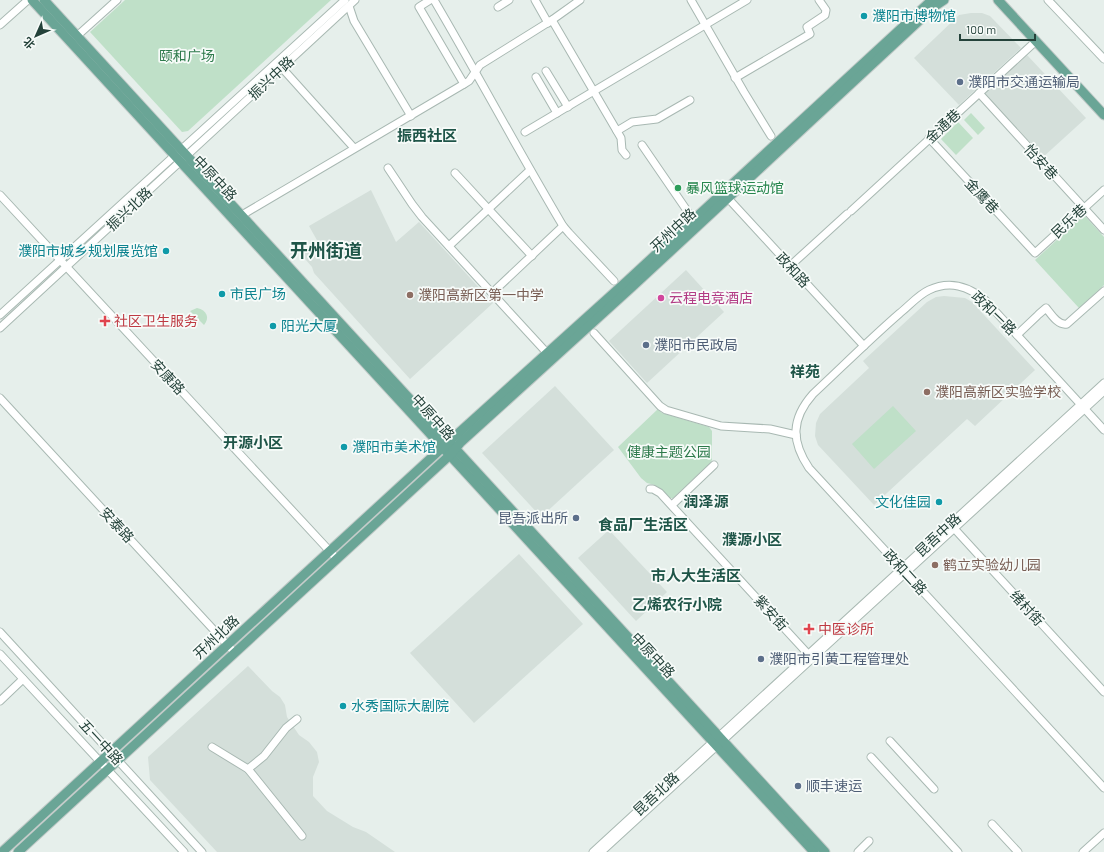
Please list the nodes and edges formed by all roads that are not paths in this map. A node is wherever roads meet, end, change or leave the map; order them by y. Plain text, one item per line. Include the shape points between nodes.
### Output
1 (28, 0) edge
2 (32, 0) edge
3 (44, 0) edge
4 (116, 0) edge
5 (355, 0) edge
6 (430, 0) edge
7 (434, 0) edge
8 (509, 0) edge
9 (535, 0) edge
10 (580, 0) edge
11 (691, 0) edge
12 (746, 0) edge
13 (819, 0) edge
14 (932, 0) edge
15 (944, 0) edge
16 (998, 0) edge
17 (1007, 0) edge
18 (1048, 0) edge
19 (347, 3) edge
20 (498, 7) dead end
21 (550, 21) junction
22 (704, 24) junction
23 (0, 25) edge
24 (77, 36) junction
25 (1036, 40) junction
26 (1104, 59) edge
27 (282, 68) junction
28 (475, 70) junction
29 (546, 71) dead end
30 (536, 77) dead end
31 (736, 78) junction
32 (464, 84) junction
33 (594, 92) junction
34 (979, 93) junction
35 (690, 100) dead end
36 (1104, 106) edge
37 (568, 107) junction
38 (557, 113) junction
39 (1104, 115) edge
40 (411, 116) junction
41 (617, 131) junction
42 (525, 132) dead end
43 (771, 136) dead end
44 (929, 138) junction
45 (642, 145) dead end
46 (354, 148) junction
47 (181, 155) junction
48 (626, 155) dead end
49 (388, 168) dead end
50 (530, 170) junction
51 (455, 173) dead end
52 (1104, 190) edge
53 (0, 195) edge
54 (725, 196) junction
55 (1084, 208) junction
56 (488, 210) junction
57 (688, 212) dead end
58 (242, 215) junction
59 (564, 226) junction
60 (1104, 230) edge
61 (449, 246) junction
62 (1035, 253) joint
63 (532, 256) junction
64 (60, 260) junction
65 (790, 266) junction
66 (67, 267) junction
67 (614, 281) dead end
68 (1104, 291) edge
69 (492, 293) junction
70 (0, 315) edge
71 (0, 328) edge
72 (594, 333) dead end
73 (1016, 335) junction
74 (864, 346) junction
75 (547, 353) junction
76 (1104, 383) edge
77 (1104, 391) edge
78 (0, 398) edge
79 (1082, 407) junction
80 (1104, 430) edge
81 (796, 434) junction
82 (446, 444) junction
83 (453, 452) junction
84 (714, 465) dead end
85 (650, 489) dead end
86 (672, 505) junction
87 (952, 526) junction
88 (330, 552) junction
89 (337, 559) junction
90 (904, 571) junction
91 (0, 632) edge
92 (228, 645) junction
93 (235, 653) junction
94 (0, 654) edge
95 (808, 654) junction
96 (23, 679) junction
97 (1104, 692) edge
98 (0, 701) edge
99 (297, 719) dead end
100 (718, 741) junction
101 (890, 741) dead end
102 (212, 747) dead end
103 (111, 752) junction
104 (871, 757) dead end
105 (118, 760) junction
106 (100, 762) junction
107 (248, 769) junction
108 (108, 770) junction
109 (1104, 788) edge
110 (934, 789) dead end
111 (992, 824) dead end
112 (1104, 834) edge
113 (302, 836) dead end
114 (869, 841) dead end
115 (2, 852) edge
116 (18, 852) edge
117 (184, 852) edge
118 (202, 852) edge
119 (593, 852) edge
120 (601, 852) edge
121 (814, 852) edge
122 (825, 852) edge
123 (858, 852) edge
124 (958, 852) edge
125 (1018, 852) edge
126 (1083, 852) edge

1 - 23 street
2 - 47 main road, 中原中路
3 - 24 main road, 中原中路
4 - 24 street
5 - 19 street, 振兴中路
6 - 32 street via 419,6
7 - 28 street
8 - 20 street
9 - 21 street
10 - 21 street
11 - 22 street
12 - 22 street
13 - 31 street via 826,10 825,15 807,27 810,34
14 - 54 main road, 开州中路
15 - 54 main road, 开州中路
16 - 25 main road
17 - 36 main road
18 - 26 street
19 - 27 street, 振兴中路
19 - 40 street via 354,21
19 - 47 street, 振兴中路
21 - 28 street
21 - 33 street
22 - 31 street
22 - 33 street
24 - 47 main road, 中原中路
25 - 34 street, 金通巷
25 - 39 main road
27 - 46 street
27 - 47 street, 振兴中路
28 - 32 street via 469,81
28 - 50 street
29 - 37 street
30 - 38 street
31 - 43 street
32 - 40 street
33 - 37 street
33 - 41 street
34 - 44 street, 金通巷
34 - 55 street, 怡安巷
35 - 41 street via 657,119 632,122
37 - 38 street
38 - 42 street
40 - 46 street
41 - 48 street
44 - 62 street, 金鹰巷
44 - 65 street, 金通巷
45 - 57 street
46 - 58 street
47 - 58 main road, 中原中路
47 - 64 street, 振兴北路
47 - 66 street, 振兴北路
47 - 82 main road, 中原中路
49 - 61 street via 412,204
50 - 56 street
50 - 59 street
51 - 56 street
52 - 55 street, 民乐巷
53 - 64 street, 安康路
54 - 65 street, 政和路
54 - 75 main road, 开州中路
54 - 83 main road, 开州中路
55 - 60 street, 怡安巷
55 - 62 street, 民乐巷
56 - 61 street
56 - 63 street
58 - 82 main road, 中原中路
59 - 63 street
59 - 67 street
61 - 69 street
63 - 69 street
64 - 66 street, 安康路
64 - 70 street, 振兴北路
65 - 74 street, 政和路
66 - 71 street, 振兴北路
66 - 88 street, 安康路
68 - 73 street via 1067,324 1060,323 1046,308
69 - 75 street
72 - 81 street via 666,410 721,426 770,429
73 - 74 street, 政和一路 via 974,291 947,286 923,294
73 - 79 street, 政和一路
74 - 81 street, 政和二路 via 808,400 796,424
75 - 82 main road, 开州中路
76 - 79 street, 昆吾中路
77 - 79 street, 昆吾中路
78 - 92 street, 安泰路
79 - 80 street, 政和一路
79 - 87 street, 昆吾中路
81 - 90 street, 政和二路 via 798,448 809,468
82 - 83 main road, 中原中路
82 - 88 main road, 开州北路
83 - 89 main road, 开州北路
83 - 100 main road, 中原中路
84 - 86 street
85 - 86 street, 紫安街 via 660,493
86 - 95 street, 紫安街
87 - 90 street, 昆吾中路
87 - 97 street, 绪村街
88 - 89 street, 安康路
88 - 92 main road, 开州北路
89 - 93 main road, 开州北路
90 - 95 street, 昆吾中路
90 - 100 street, 昆吾中路
90 - 109 street, 政和二路
91 - 103 street, 五一中路
92 - 93 street, 安泰路
92 - 103 main road, 开州北路
93 - 105 main road, 开州北路
94 - 96 street, 五一中路
95 - 100 street, 昆吾中路
96 - 98 street
96 - 106 street, 五一中路
99 - 107 street via 286,728 264,756
100 - 119 street, 昆吾北路
100 - 120 street, 昆吾北路
100 - 121 main road, 中原中路
100 - 122 main road, 中原中路
101 - 110 street
102 - 107 street
103 - 105 street, 五一中路
103 - 106 main road, 开州北路
104 - 124 street
105 - 108 main road, 开州北路
105 - 118 street, 五一中路
106 - 108 street, 五一中路
106 - 115 main road, 开州北路
107 - 113 street
108 - 116 main road, 开州北路
108 - 117 street, 五一中路
111 - 125 street
112 - 126 street
114 - 123 street

